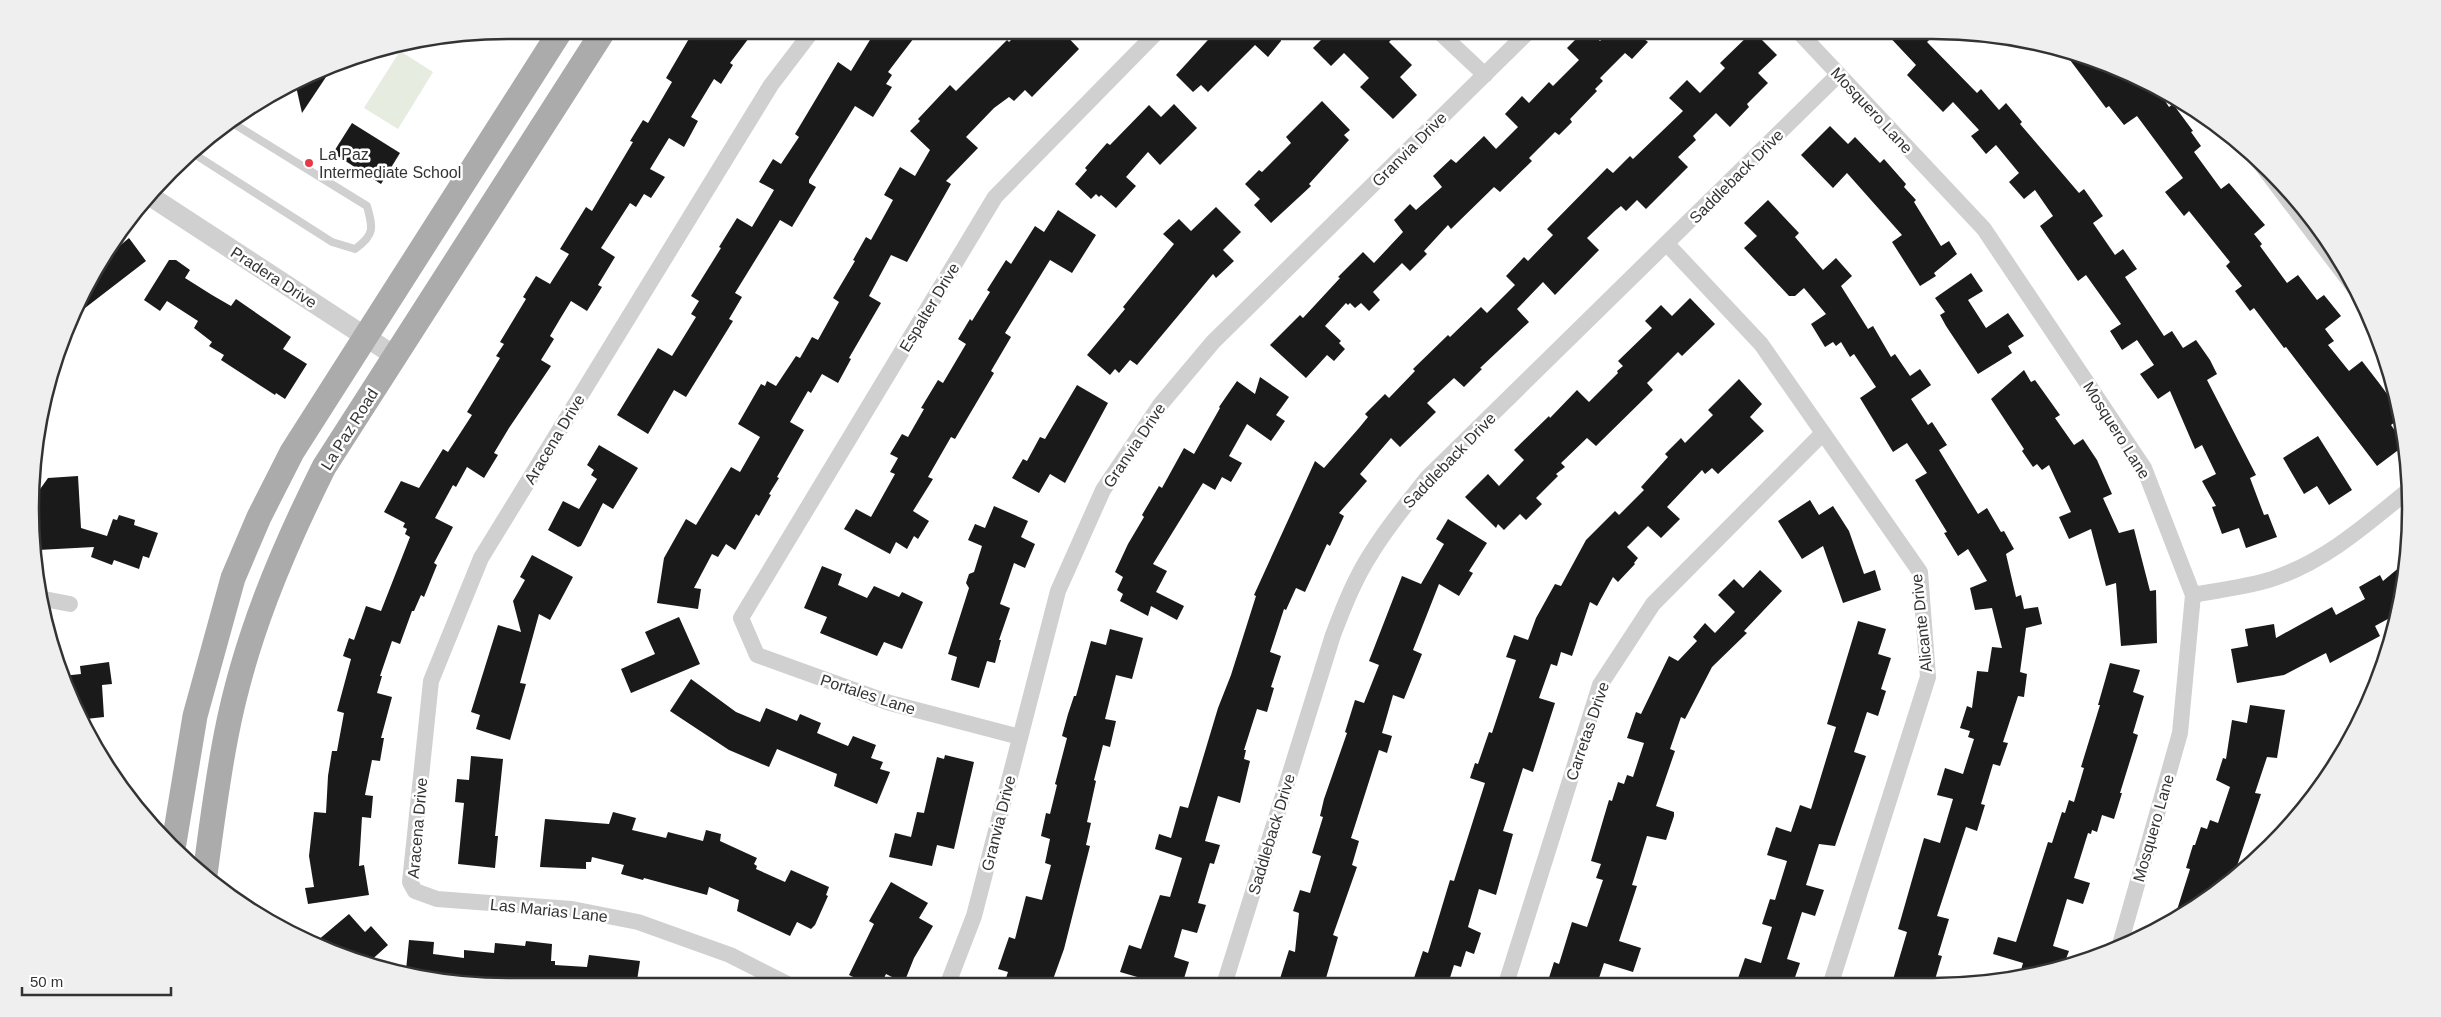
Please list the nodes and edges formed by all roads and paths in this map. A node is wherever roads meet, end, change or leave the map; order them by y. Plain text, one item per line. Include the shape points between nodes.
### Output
1 (555, 39) edge
2 (598, 39) edge
3 (806, 39) edge
4 (1151, 39) edge
5 (1447, 39) edge
6 (1521, 39) edge
7 (1805, 39) edge
8 (1485, 75) junction
9 (1838, 75) junction
10 (237, 126) edge
11 (198, 156) edge
12 (155, 199) edge
13 (1667, 244) junction
14 (364, 336) junction
15 (396, 356) junction
16 (1823, 432) junction
17 (2402, 496) edge
18 (2193, 594) junction
19 (48, 600) edge
20 (70, 604) dead end
21 (741, 618) joint
22 (1020, 737) junction
23 (174, 839) edge
24 (206, 868) edge
25 (414, 891) joint
26 (2122, 938) edge
27 (775, 978) edge
28 (950, 978) edge
29 (1226, 978) edge
30 (1508, 978) edge
31 (1833, 978) edge

1 - 14 main road
2 - 15 main road, La Paz Road
3 - 25 street, Aracena Drive via 772,85 481,558 431,682 410,872
4 - 21 street, Espalter Drive via 995,197
5 - 8 street
6 - 8 street, Granvia Drive
7 - 9 street, Mosquero Lane
8 - 22 street, Granvia Drive via 1213,342 1160,405 1103,490 1058,591
9 - 13 street, Saddleback Drive
9 - 18 street, Mosquero Lane via 1984,229 2144,468
10 - 11 lane via 367,206 372,226 367,240 355,249 332,242
12 - 14 street, Pradera Drive
13 - 16 street, Alicante Drive via 1761,344
13 - 29 street, Saddleback Drive via 1427,478 1371,552 1332,635
14 - 15 street, Pradera Drive
14 - 23 main road via 292,452 233,578 195,716
15 - 24 main road, La Paz Road via 324,467 288,538 263,601 226,736
16 - 30 street, Carretas Drive via 1653,604 1600,685
16 - 31 street, Alicante Drive via 1920,572 1928,677
17 - 18 street via 2338,546 2305,566 2271,580
18 - 26 street, Mosquero Lane via 2180,733
19 - 20 street
21 - 22 street, Portales Lane via 757,655 890,703
22 - 28 street, Granvia Drive via 974,916
25 - 27 street, Las Marias Lane via 437,899 572,909 638,922 730,955

